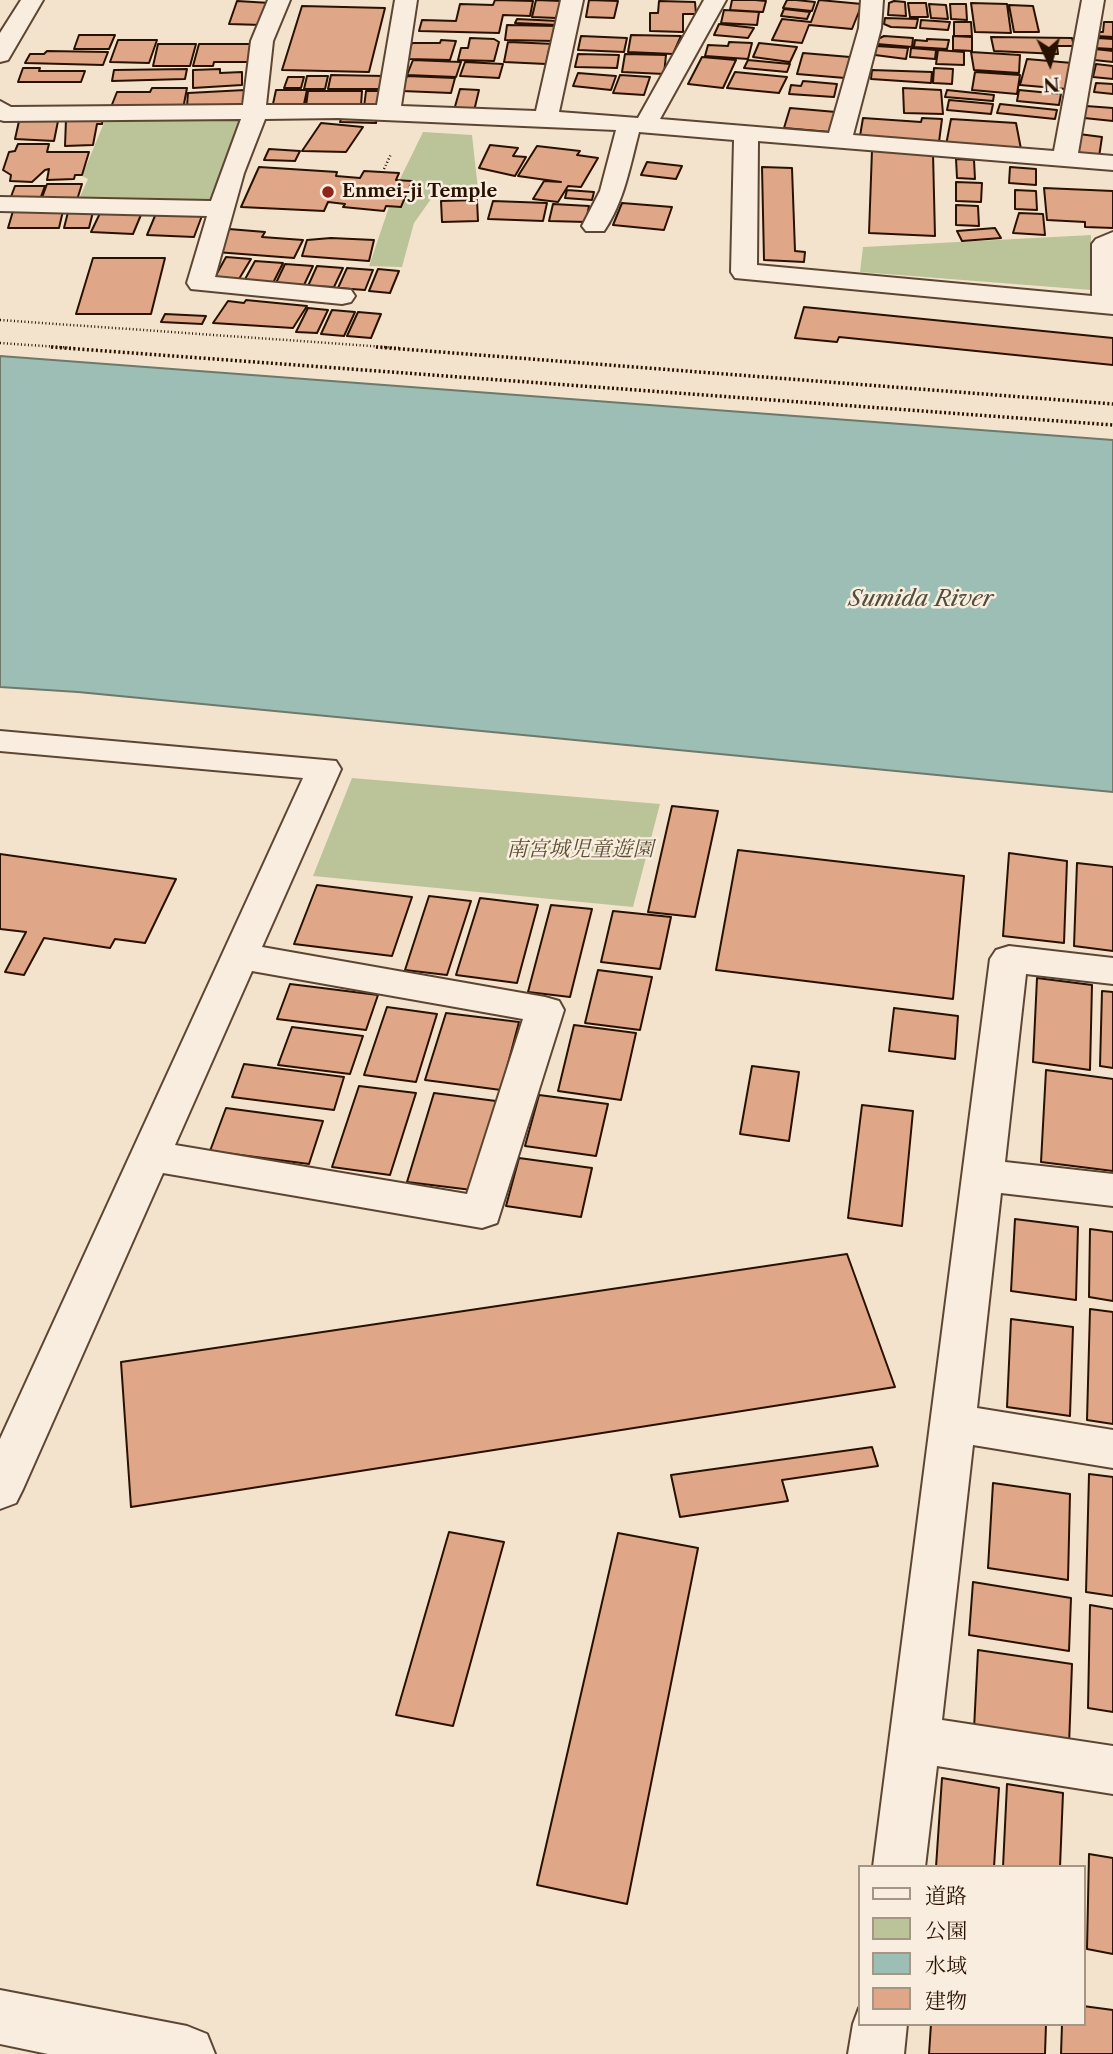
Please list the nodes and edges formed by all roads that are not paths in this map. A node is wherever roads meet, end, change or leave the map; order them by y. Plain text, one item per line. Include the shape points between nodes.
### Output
1 (32, 0) edge
2 (279, 0) edge
3 (406, 0) edge
4 (572, 0) edge
5 (715, 0) edge
6 (872, 0) edge
7 (1093, 0) edge
8 (0, 55) edge
9 (255, 110) junction
10 (388, 112) junction
11 (1, 114) edge
12 (546, 118) junction
13 (637, 125) junction
14 (746, 134) junction
15 (839, 141) junction
16 (1065, 159) junction
17 (1113, 163) edge
18 (0, 204) edge
19 (222, 209) junction
20 (595, 226) dead end
21 (1113, 240) edge
22 (342, 296) dead end
23 (1109, 306) edge
24 (0, 741) edge
25 (240, 956) junction
26 (1113, 971) edge
27 (150, 1156) junction
28 (983, 1175) junction
29 (1113, 1190) edge
30 (954, 1423) junction
31 (1113, 1449) edge
32 (0, 1489) edge
33 (915, 1739) junction
34 (1113, 1770) edge
35 (900, 1865) edge
36 (0, 2017) edge
37 (880, 2026) edge
38 (175, 2053) edge
39 (876, 2054) edge

1 - 8 street
2 - 9 street via 262,41
3 - 10 street
4 - 12 street
5 - 13 street
6 - 15 street via 870,28
7 - 16 street
9 - 10 street
9 - 11 street
9 - 19 street
10 - 12 street
12 - 13 street
13 - 14 street
13 - 20 street
14 - 15 street
14 - 23 street via 744,272
15 - 16 street
16 - 17 street
18 - 19 street
19 - 22 street via 200,283
21 - 23 street via 1105,244
24 - 25 street via 324,769
25 - 27 street
25 - 27 street via 545,1010 482,1212
26 - 28 street via 1009,959
27 - 32 street
28 - 29 street
28 - 30 street
30 - 31 street
30 - 33 street
33 - 34 street
33 - 35 street
36 - 38 street
37 - 39 street

